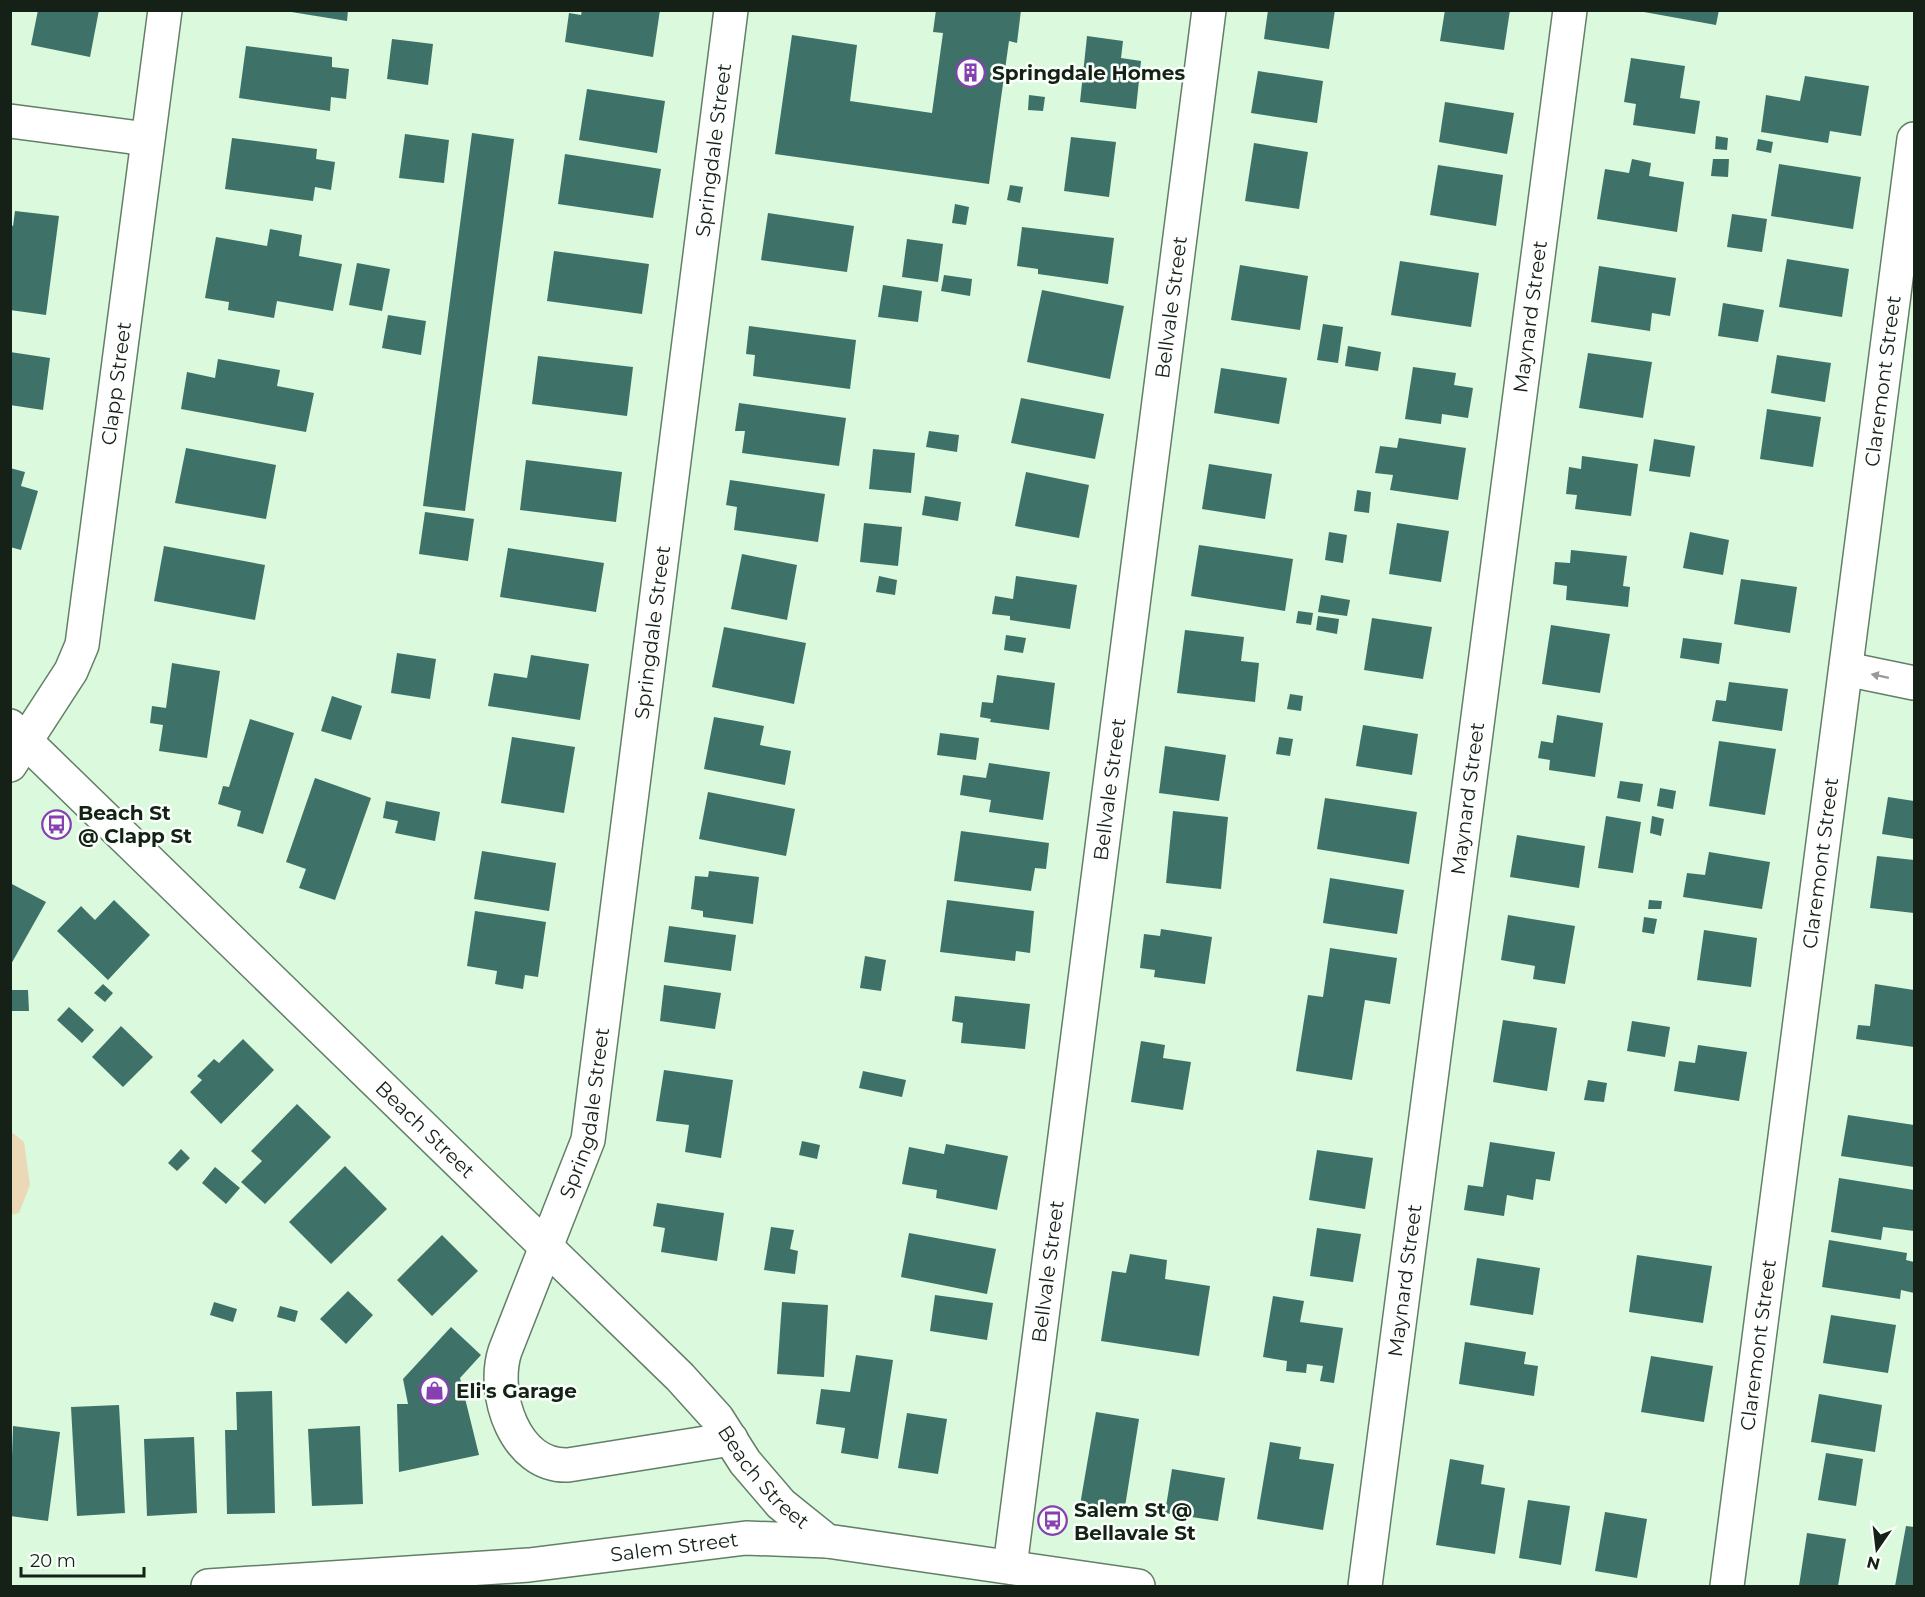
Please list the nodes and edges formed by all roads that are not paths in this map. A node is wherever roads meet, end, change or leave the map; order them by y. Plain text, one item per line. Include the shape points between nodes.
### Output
1 (165, 10) edge
2 (731, 10) edge
3 (1209, 10) edge
4 (1570, 10) edge
5 (10, 121) edge
6 (147, 139) junction
7 (1914, 140) edge
8 (1846, 669) junction
9 (1914, 683) edge
10 (15, 744) edge
11 (548, 1248) junction
12 (730, 1439) junction
13 (827, 1541) junction
14 (1010, 1567) junction
15 (208, 1587) edge
16 (1138, 1587) edge
17 (1365, 1587) edge
18 (1727, 1587) edge

1 - 6 street, Clapp Street
2 - 11 street, Springdale Street via 588,1140
3 - 14 street, Bellvale Street
4 - 17 street, Maynard Street
5 - 6 street
6 - 10 street, Clapp Street via 82,645 71,671
7 - 8 street, Claremont Street
9 -> 8 street
8 - 18 street, Claremont Street
10 - 11 street, Beach Street
11 - 12 street, Beach Street via 680,1377 717,1418
11 - 12 street, Springdale Street via 506,1351 500,1376 503,1402 527,1449 545,1463 568,1465
12 - 13 street, Beach Street via 782,1504
13 - 14 street, Salem Street
13 - 15 street, Salem Street via 746,1538 529,1565
14 - 16 street, Salem Street

